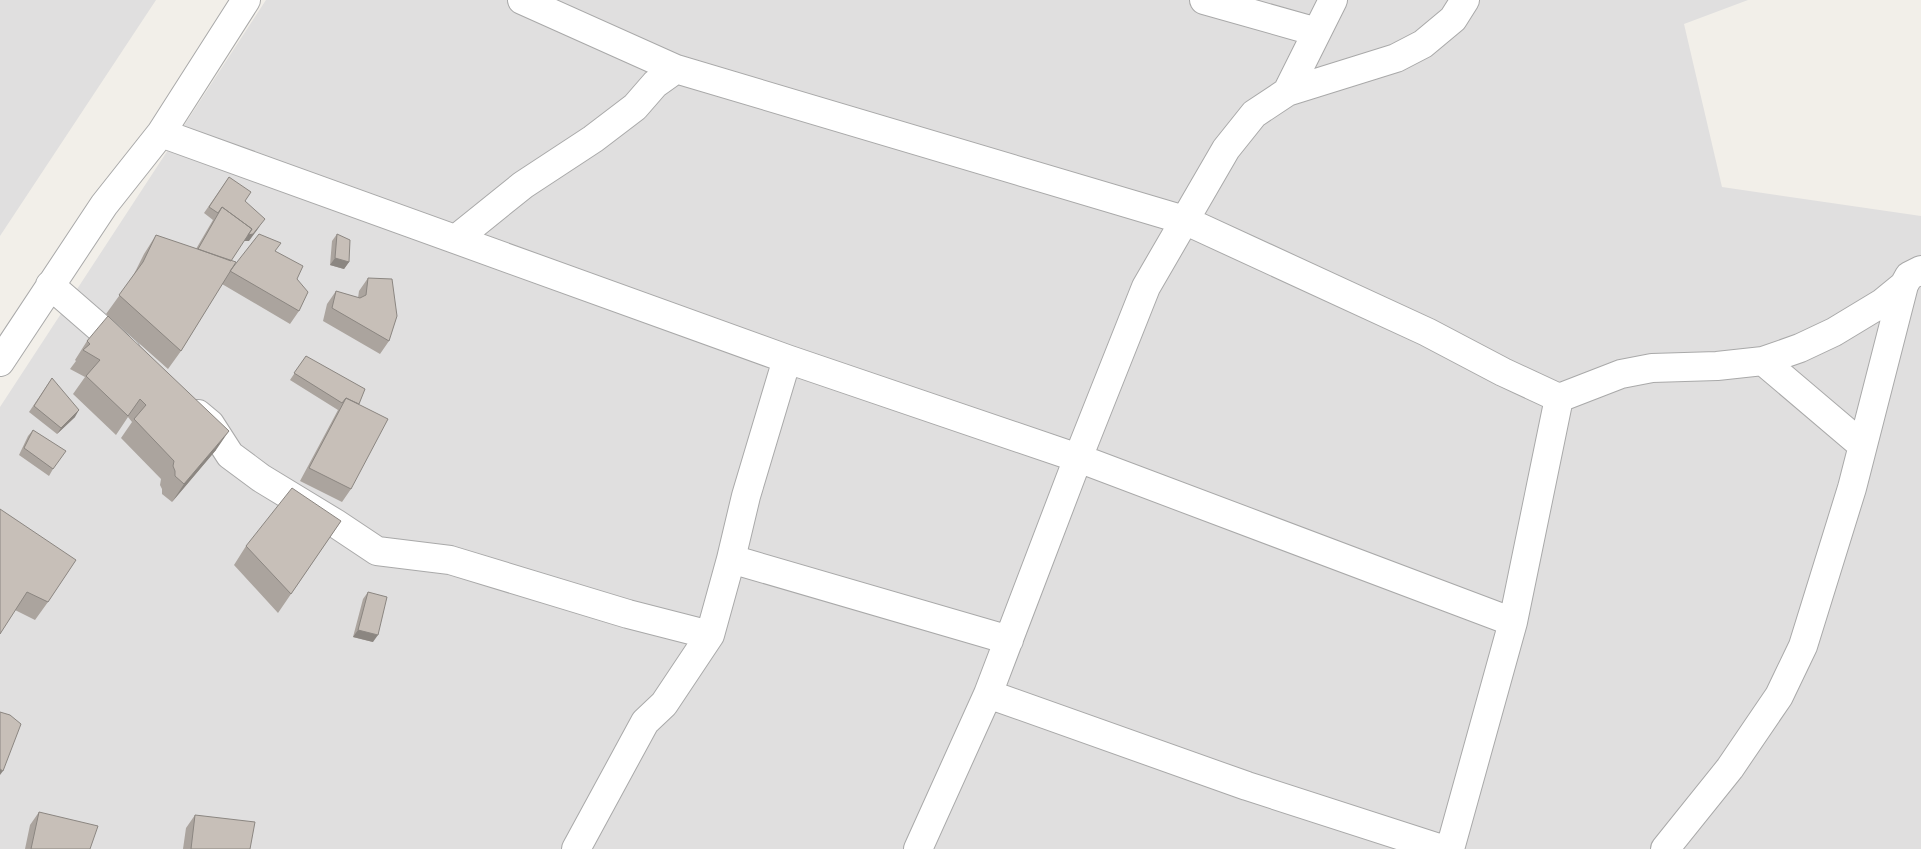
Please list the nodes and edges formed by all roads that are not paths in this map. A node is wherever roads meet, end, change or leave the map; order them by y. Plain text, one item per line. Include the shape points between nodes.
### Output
1 (246, 0) edge
2 (522, 0) edge
3 (1204, 0) edge
4 (1333, 0) edge
5 (1465, 0) edge
6 (1318, 32) junction
7 (676, 69) junction
8 (1287, 92) junction
9 (161, 133) junction
10 (1184, 220) junction
11 (456, 239) junction
12 (1912, 278) edge
13 (50, 285) junction
14 (787, 359) junction
15 (1763, 361) junction
16 (0, 362) edge
17 (145, 367) edge
18 (1560, 398) junction
19 (181, 399) edge
20 (1862, 445) junction
21 (1078, 458) junction
22 (731, 559) junction
23 (1513, 622) junction
24 (710, 635) junction
25 (1009, 640) junction
26 (988, 694) junction
27 (576, 849) edge
28 (918, 849) edge
29 (1442, 849) edge
30 (1450, 849) edge
31 (1665, 849) edge

1 - 9 street
2 - 7 street
3 - 6 street
4 - 6 street
5 - 8 street via 1453,19 1423,44 1396,58
6 - 8 street
7 - 10 street
7 - 11 street via 655,84 635,107 523,185
8 - 10 street via 1254,114 1226,149
9 - 11 street
9 - 13 street via 104,205
10 - 18 street via 1427,332
10 - 21 street via 1146,287
11 - 14 street
12 - 15 street via 1882,303 1834,332
12 - 20 street
13 - 16 street
13 - 17 street
14 - 21 street
14 - 22 street via 746,496
15 - 18 street via 1652,368 1622,374
15 - 20 street
18 - 23 street
19 - 24 street via 210,424 230,455 378,551 450,560 628,614
20 - 31 street via 1852,488 1803,646 1779,696 1730,768
21 - 23 street
21 - 25 street
22 - 24 street
22 - 25 street
23 - 30 street
24 - 27 street via 664,704 645,722
25 - 26 street
26 - 28 street
26 - 29 street via 1247,786

